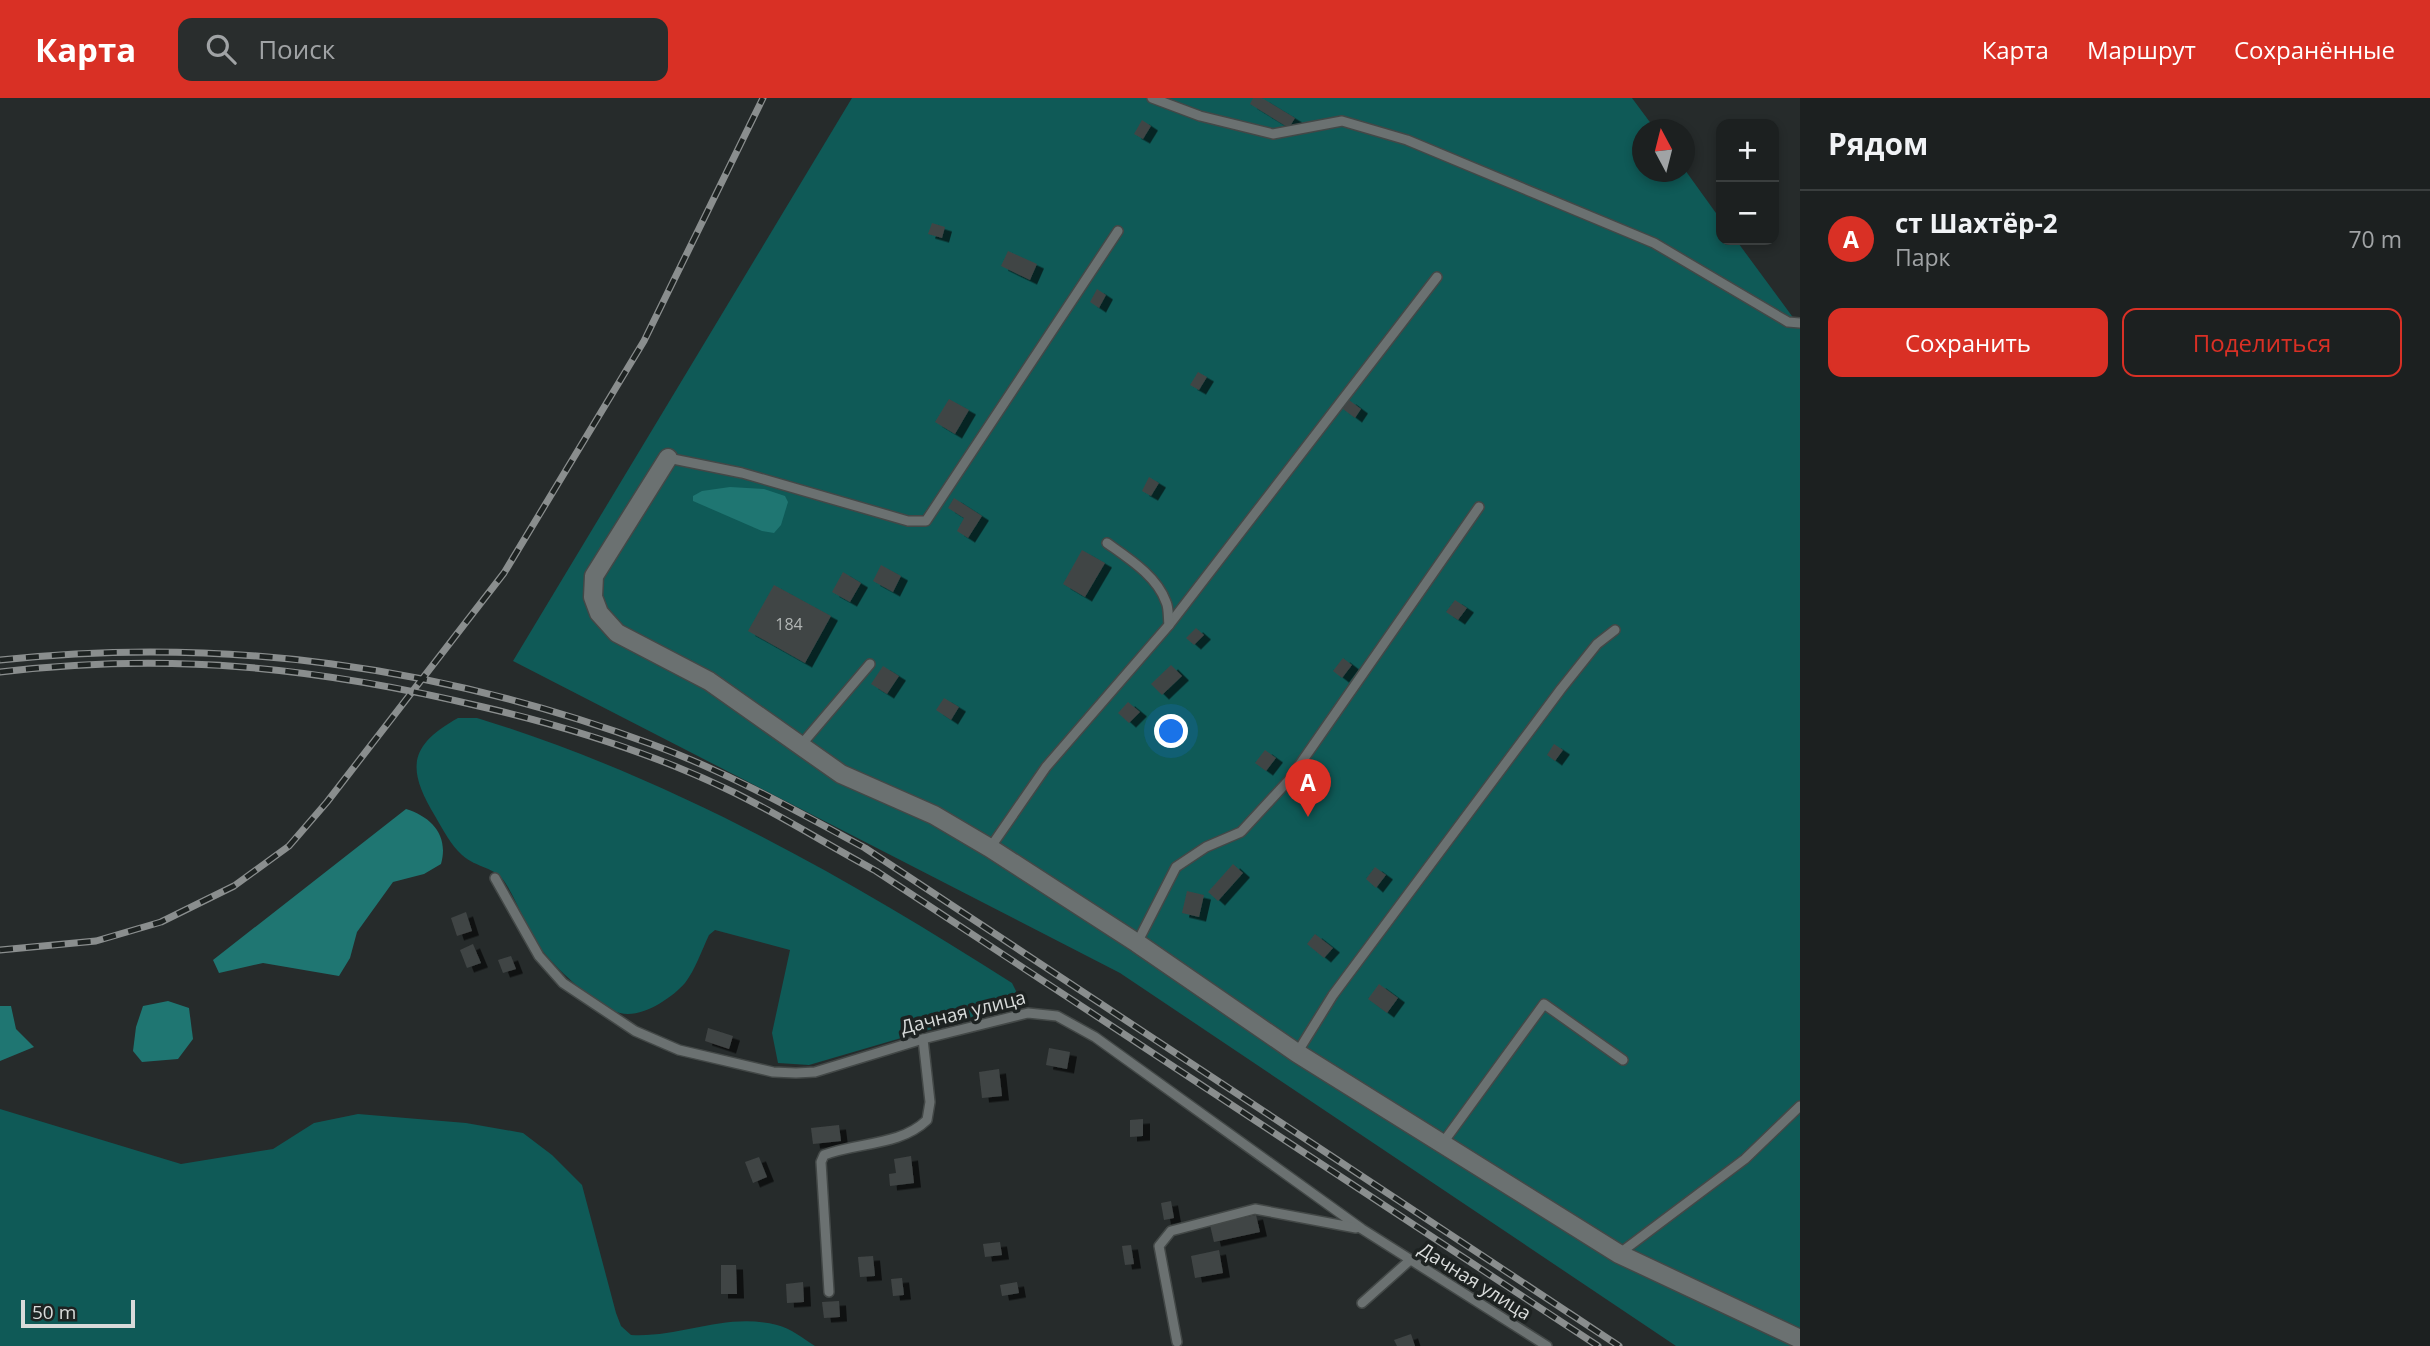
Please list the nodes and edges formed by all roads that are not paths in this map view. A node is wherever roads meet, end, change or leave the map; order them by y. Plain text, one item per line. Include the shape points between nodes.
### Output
1 (1152, 98) edge
2 (1118, 231) dead end
3 (1437, 276) dead end
4 (1800, 323) edge
5 (668, 458) joint
6 (1479, 507) dead end
7 (1107, 543) dead end
8 (1168, 625) junction
9 (1615, 631) dead end
10 (870, 664) dead end
11 (801, 745) junction
12 (990, 848) junction
13 (495, 878) dead end
14 (1137, 943) junction
15 (923, 1038) junction
16 (1297, 1053) junction
17 (1623, 1060) dead end
18 (1800, 1106) edge
19 (1442, 1144) junction
20 (1362, 1229) junction
21 (1619, 1255) junction
22 (1409, 1261) junction
23 (829, 1292) dead end
24 (1362, 1303) dead end
25 (1800, 1339) edge
26 (1177, 1342) dead end
27 (1547, 1346) edge

1 - 4 lane via 1200,116 1273,134 1342,121 1407,140 1654,243 1788,321
2 - 5 lane via 926,521 908,521 742,473
3 - 8 lane
5 - 11 street via 594,576 593,597 599,613 617,634 709,681
6 - 14 lane via 1289,780 1241,832 1176,867
7 - 8 lane via 1140,566 1157,588 1166,602
8 - 12 lane via 1046,767
9 - 16 lane via 1597,644 1560,689 1333,995
10 - 11 lane
11 - 12 street via 841,774 934,815
12 - 14 street
13 - 15 lane, Дачная улица via 538,956 563,983 635,1031 679,1050 796,1073 815,1072
14 - 16 street
15 - 20 lane, Дачная улица via 1028,1013 1057,1016 1095,1037
15 - 23 lane via 930,1102 927,1120 906,1135 840,1149 824,1155 821,1162
16 - 19 street
17 - 19 lane via 1544,1004
18 - 21 lane via 1745,1160
19 - 21 street
20 - 22 lane, Дачная улица
20 - 26 lane via 1255,1209 1171,1231 1159,1247
21 - 25 street
22 - 24 lane
22 - 27 lane, Дачная улица

